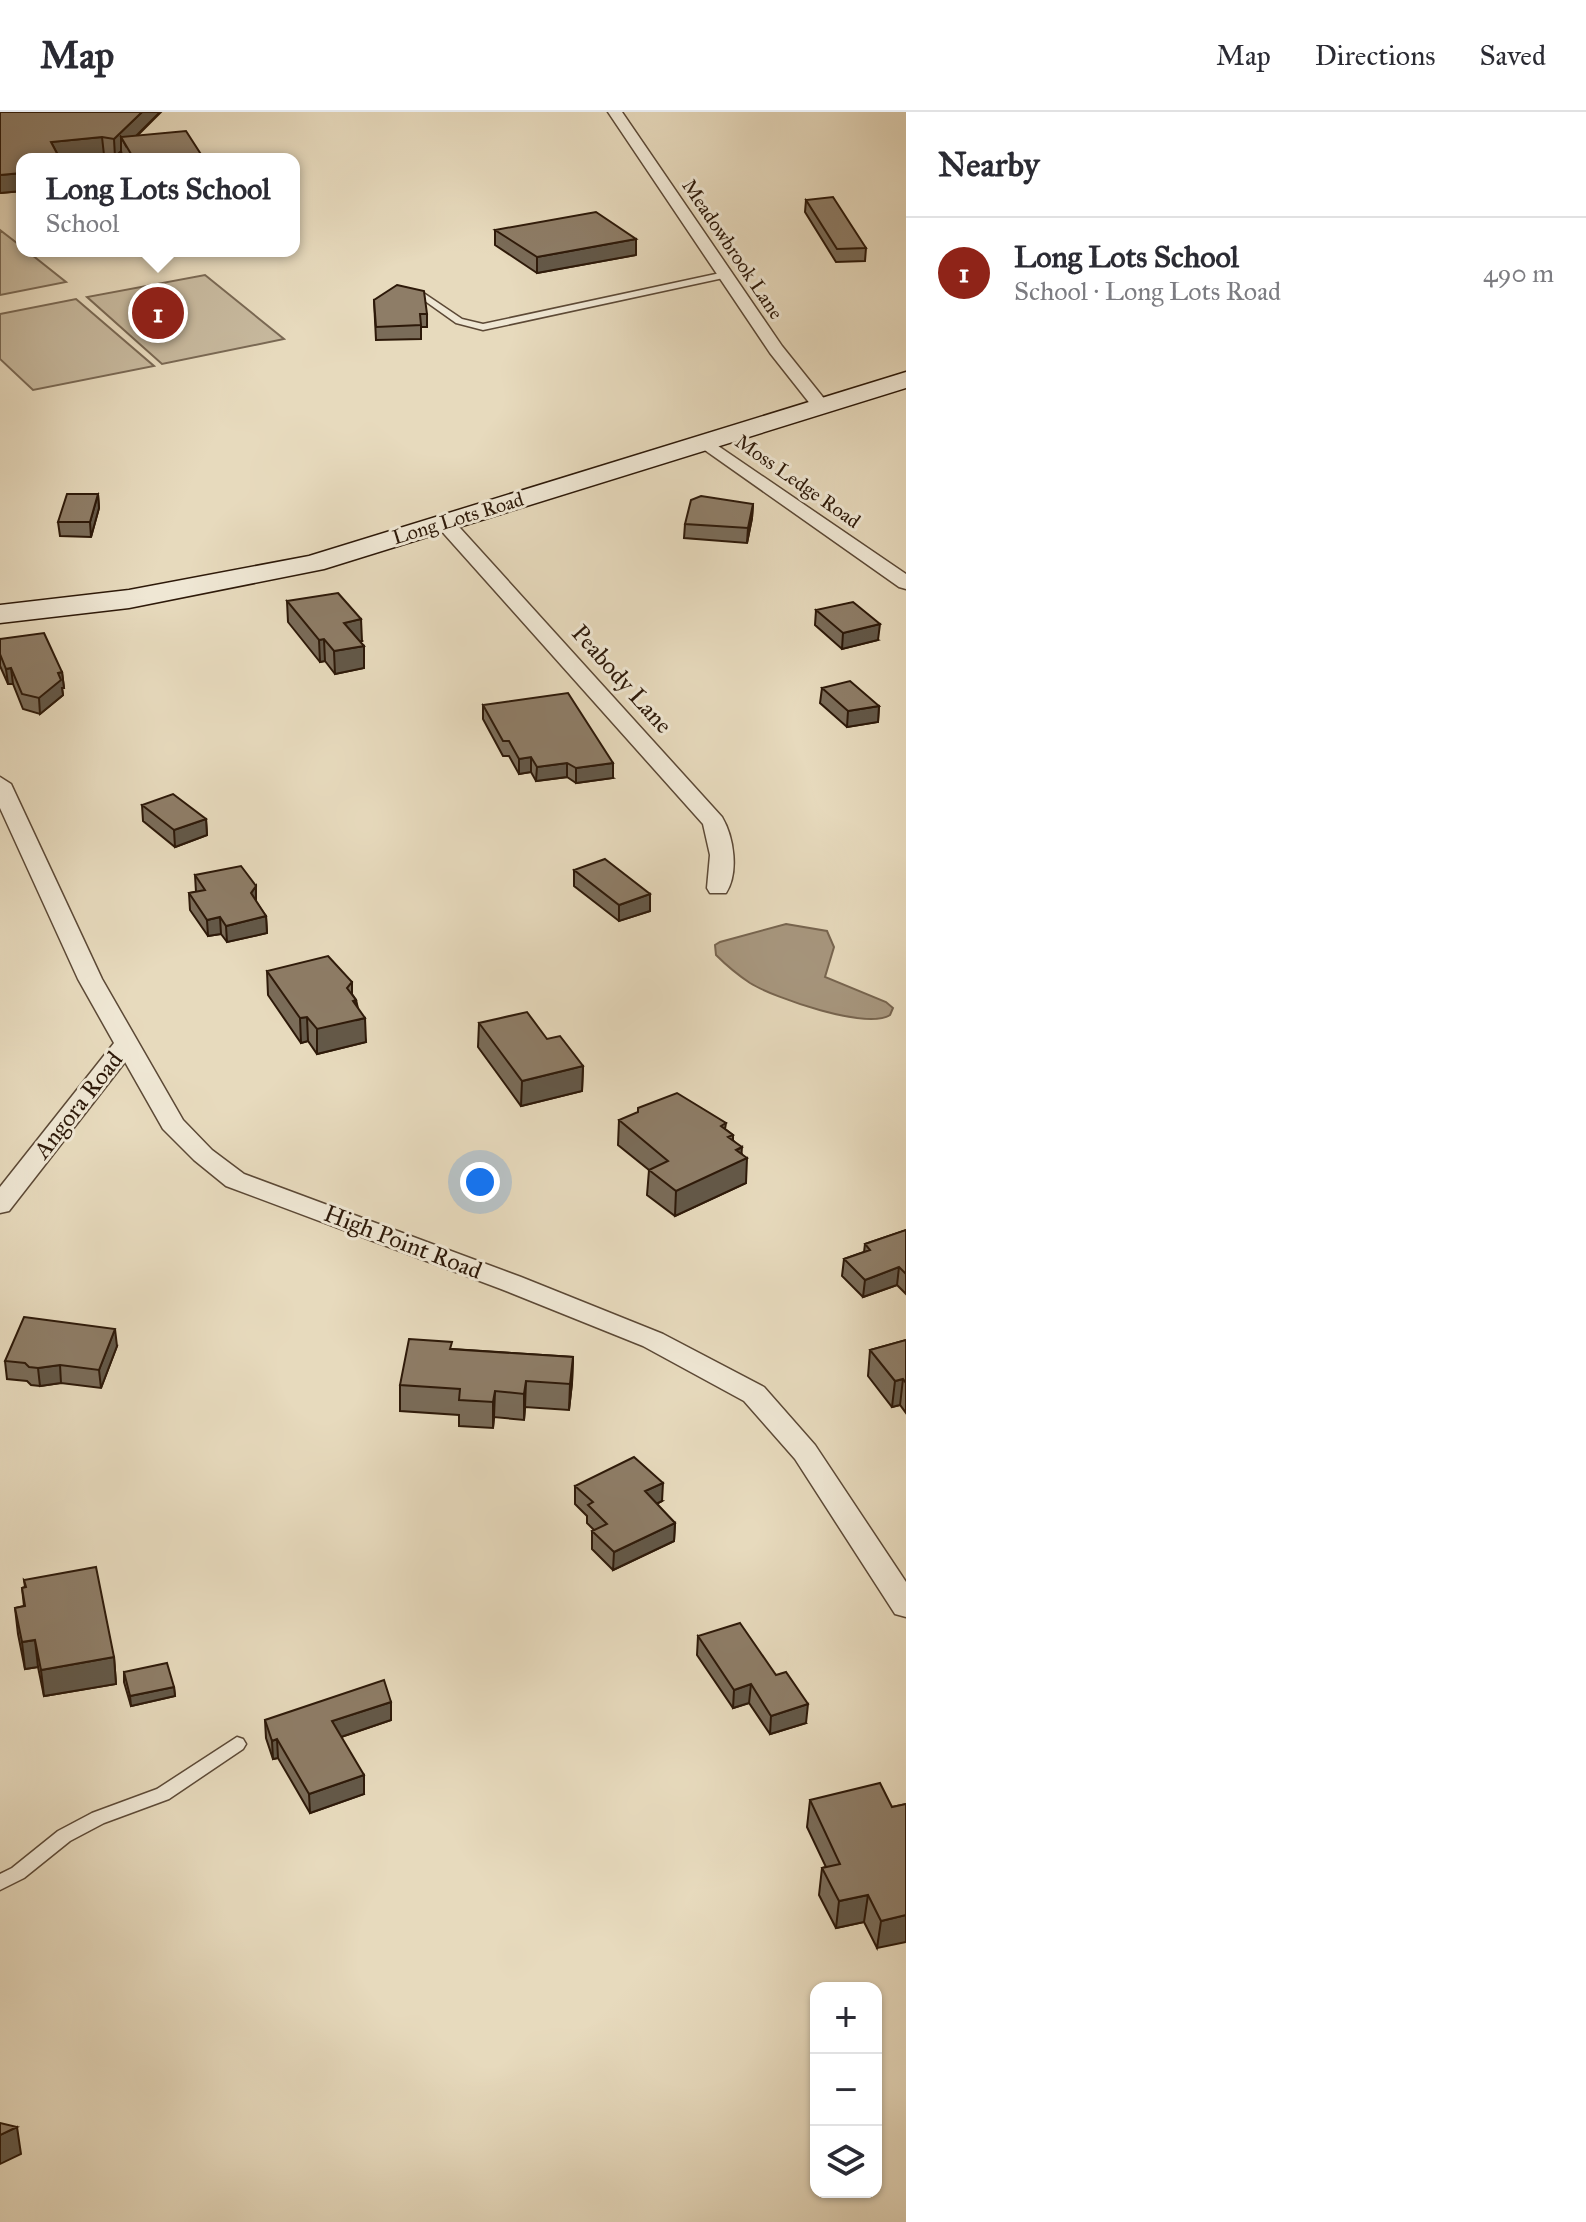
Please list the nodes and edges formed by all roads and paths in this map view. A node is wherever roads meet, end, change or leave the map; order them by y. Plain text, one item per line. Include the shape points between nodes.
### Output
1 (615, 112) edge
2 (725, 275) junction
3 (422, 296) edge
4 (904, 383) edge
5 (821, 406) junction
6 (705, 442) junction
7 (444, 522) junction
8 (906, 583) edge
9 (0, 614) edge
10 (0, 784) edge
11 (718, 888) dead end
12 (127, 1043) junction
13 (0, 1205) edge
14 (906, 1606) edge
15 (237, 1744) dead end
16 (0, 1883) edge

1 - 2 street, Meadowbrook Lane
2 - 3 lane via 483,327 459,321
2 - 5 street, Meadowbrook Lane
4 - 5 main road, Long Lots Road
5 - 6 main road, Long Lots Road
6 - 7 main road, Long Lots Road
6 - 8 street, Moss Ledge Road
7 - 9 main road, Long Lots Road via 314,563 129,599
7 - 11 street, Peabody Lane via 714,822 724,869
10 - 12 street, High Point Road via 90,979
12 - 13 street, Angora Road
12 - 14 street, High Point Road via 172,1124 235,1180 653,1340 754,1394 805,1452
15 - 16 lane via 163,1794 64,1836

